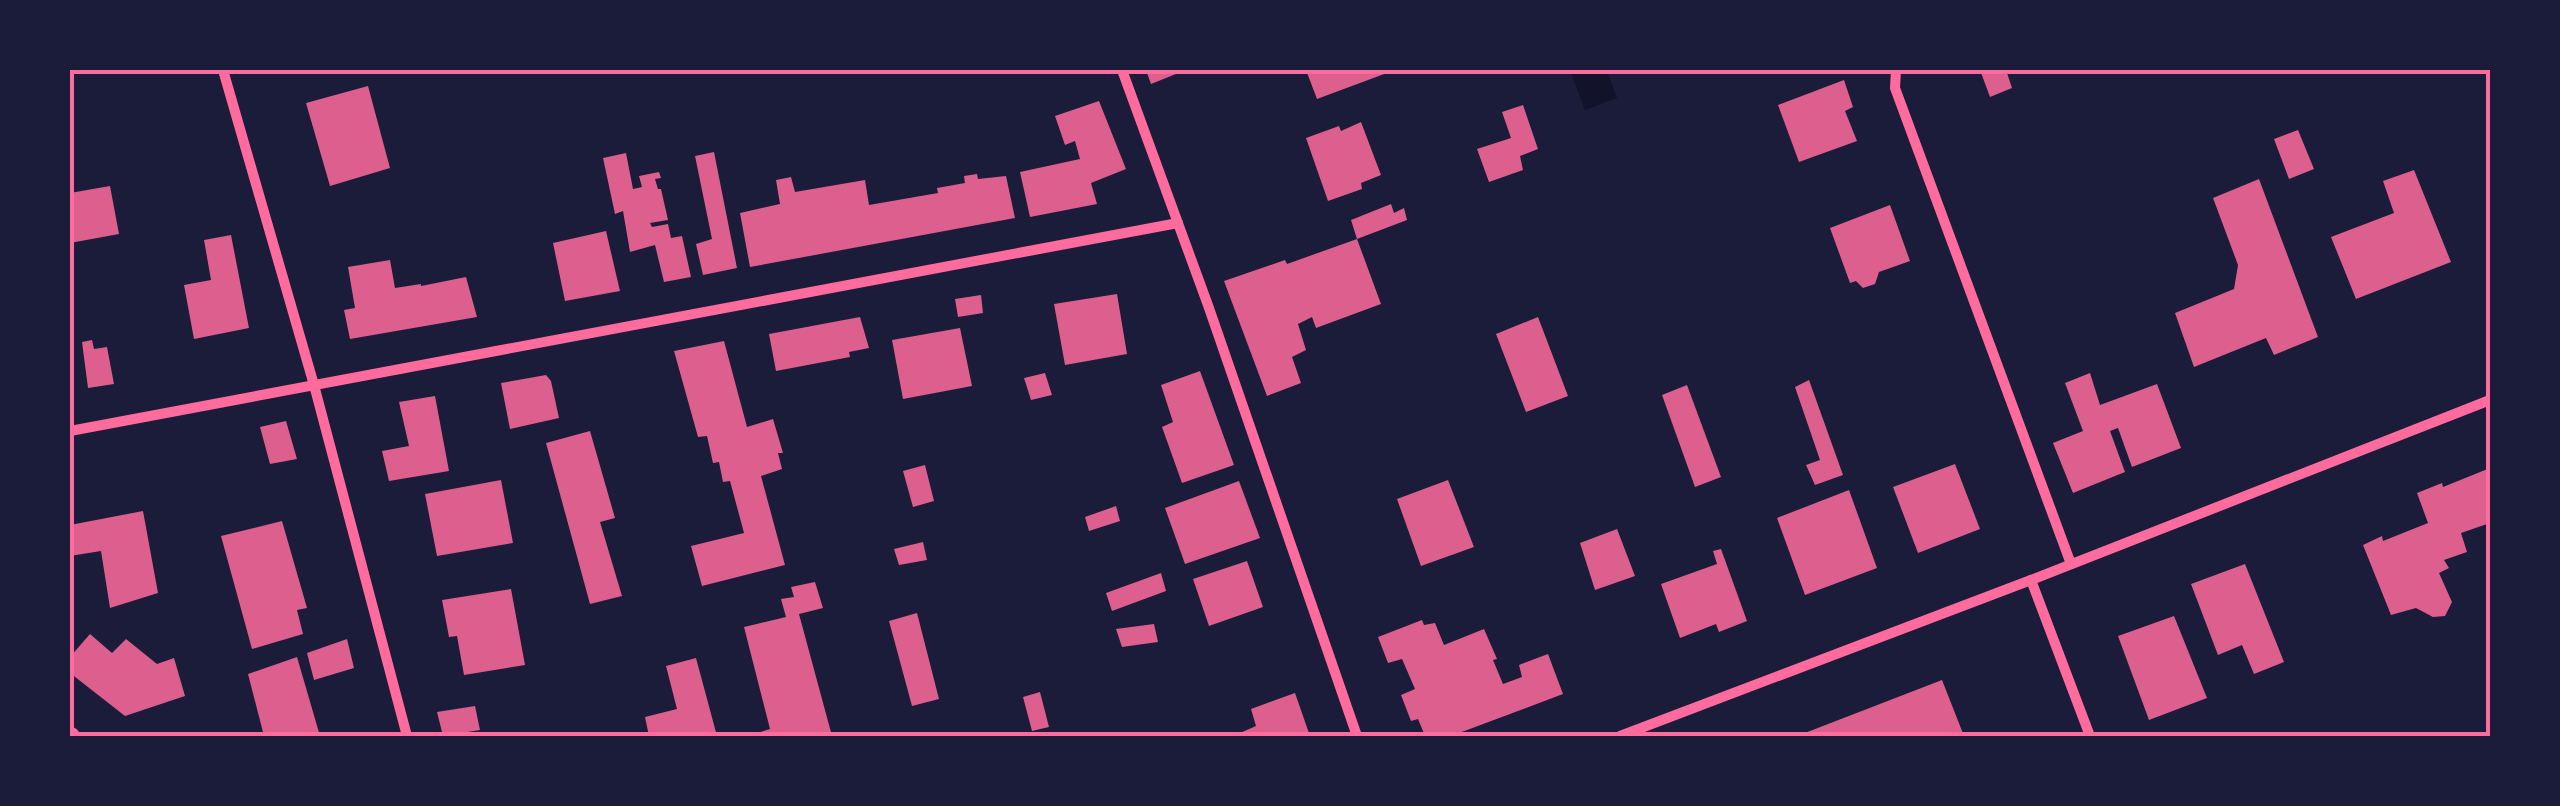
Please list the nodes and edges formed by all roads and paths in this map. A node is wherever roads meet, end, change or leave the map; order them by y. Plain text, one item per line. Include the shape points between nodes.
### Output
1 (223, 70) edge
2 (1122, 70) edge
3 (1896, 70) edge
4 (1178, 223) junction
5 (314, 386) junction
6 (2490, 400) edge
7 (70, 431) edge
8 (2070, 564) junction
9 (2030, 580) junction
10 (407, 736) edge
11 (1357, 736) edge
12 (1620, 736) edge
13 (2090, 736) edge

1 - 5 street
2 - 4 street
3 - 8 street via 1895,88
4 - 5 street
4 - 11 street
5 - 7 street
5 - 10 street
6 - 8 street
8 - 9 street
9 - 12 street
9 - 13 street

